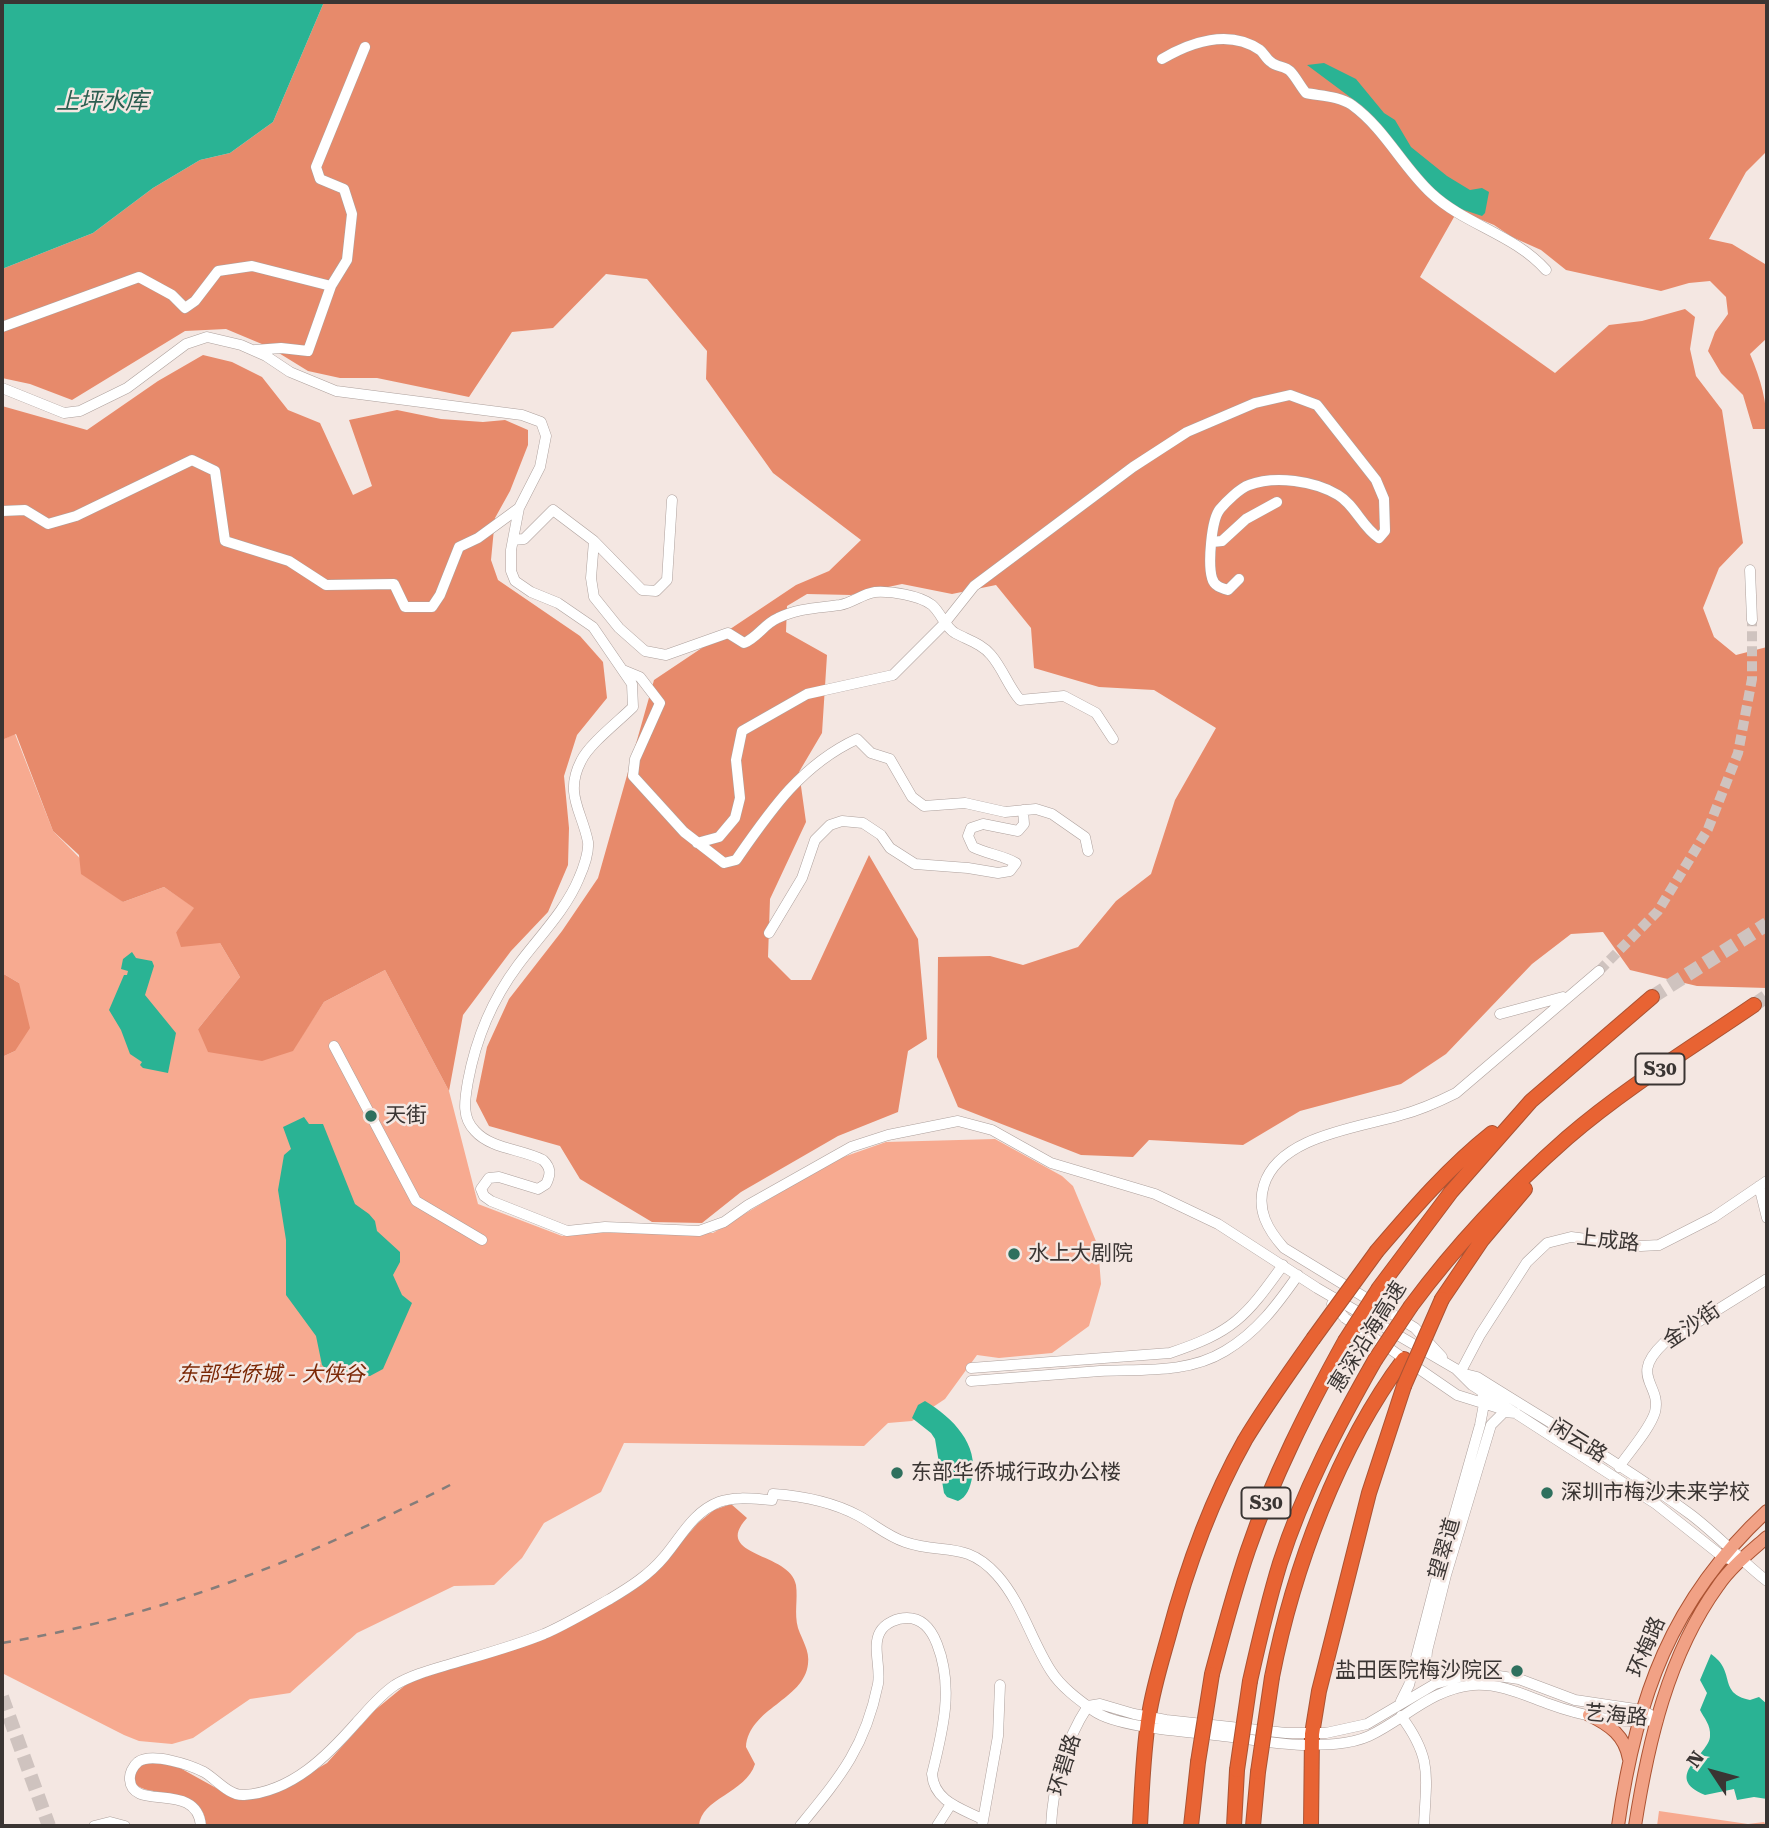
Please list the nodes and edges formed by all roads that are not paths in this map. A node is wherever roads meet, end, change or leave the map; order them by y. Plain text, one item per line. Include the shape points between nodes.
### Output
1 (366, 47) dead end
2 (1162, 59) dead end
3 (1546, 270) dead end
4 (331, 286) junction
5 (2, 327) edge
6 (253, 350) junction
7 (2, 388) edge
8 (672, 500) dead end
9 (1277, 502) dead end
10 (519, 508) junction
11 (2, 511) edge
12 (513, 540) junction
13 (594, 541) junction
14 (1212, 542) junction
15 (1750, 570) dead end
16 (1238, 579) dead end
17 (1752, 620) tunnel mouth
18 (945, 622) junction
19 (623, 669) junction
20 (1113, 739) dead end
21 (1023, 810) junction
22 (698, 843) junction
23 (1087, 851) dead end
24 (769, 933) dead end
25 (1599, 971) tunnel mouth
26 (1570, 995) junction
27 (1652, 998) tunnel mouth
28 (1754, 1005) tunnel mouth
29 (1500, 1014) dead end
30 (334, 1046) dead end
31 (1531, 1101) junction
32 (1569, 1137) junction
33 (1763, 1183) edge
34 (1767, 1218) edge
35 (482, 1240) dead end
36 (1283, 1265) junction
37 (1298, 1275) junction
38 (1765, 1283) edge
39 (1317, 1288) junction
40 (1404, 1359) junction
41 (1448, 1365) junction
42 (971, 1368) dead end
43 (1460, 1373) junction
44 (971, 1381) dead end
45 (1482, 1391) junction
46 (1483, 1404) junction
47 (1517, 1413) junction
48 (1619, 1467) junction
49 (1767, 1511) edge
50 (1767, 1537) edge
51 (1726, 1552) junction
52 (1741, 1561) junction
53 (1767, 1581) edge
54 (1445, 1680) junction
55 (1000, 1685) dead end
56 (1399, 1704) junction
57 (1088, 1706) junction
58 (1589, 1715) junction
59 (1401, 1716) junction
60 (1641, 1716) junction
61 (1658, 1719) junction
62 (1148, 1722) junction
63 (1312, 1740) junction
64 (1630, 1766) junction
65 (951, 1804) junction
66 (982, 1823) edge
67 (94, 1826) edge
68 (125, 1826) edge
69 (201, 1826) edge
70 (800, 1826) edge
71 (937, 1826) edge
72 (1051, 1826) edge
73 (1140, 1826) edge
74 (1191, 1826) edge
75 (1234, 1826) edge
76 (1253, 1826) edge
77 (1311, 1826) edge
78 (1424, 1826) edge
79 (1618, 1826) edge
80 (1635, 1826) edge

1 - 4 street via 316,167 320,180 344,189 352,214 347,260
2 - 3 street via 1215,39 1229,38 1261,51 1271,63 1289,69 1306,93 1349,103 1366,116 1432,194 1518,246
4 - 5 street via 251,266 218,271 185,308 139,276
4 - 6 street via 308,352
6 - 7 street via 207,337 186,344 128,388 80,411 64,413
6 - 10 street via 336,391 522,415 541,422 546,436 540,467
8 - 13 street via 667,580 656,591 642,590
9 - 14 street via 1246,519 1222,541
10 - 11 street via 459,547 432,607 405,607 394,584 326,585 289,561 225,541 215,471 192,460 76,516 48,524 25,510
10 - 12 street
12 - 13 street via 524,539 553,510
12 - 19 street via 511,571 515,581 593,627
13 - 18 street via 594,597 645,650 666,655 728,633 744,643 777,618 809,607 843,605 877,592 931,604
14 - 16 street via 1212,579 1228,590
14 - 18 street via 1219,510 1247,485 1272,480 1312,484 1340,496 1379,538 1385,531 1384,499 1376,480 1317,405 1290,395 1255,403 1187,432 1133,467 974,586
15 - 17 street
18 - 20 street via 953,632 989,652 1020,700 1064,696 1096,713
18 - 22 street via 893,675 807,694 742,731 736,760 740,798 735,818 719,837
19 - 22 street via 640,677 660,703 635,759 634,776
19 - 36 street, 闲云路 via 632,684 633,708 581,760 572,793 589,845 579,879 490,1007 473,1051 464,1103 469,1125 478,1135 543,1160 549,1166 549,1178 538,1189 489,1178 481,1189 484,1196 567,1231 606,1227 699,1231 724,1222 851,1147 958,1121 992,1129 1038,1157 1071,1170 1182,1206
21 - 22 street via 1005,812 965,803 924,806 912,797 891,759 871,753 857,739 826,757 787,790 736,860 724,863
21 - 23 street via 1052,814 1085,837
21 - 24 street via 1024,824 1017,831 983,824 971,828 968,836 973,847 1016,863 1010,871 998,873 915,864 863,822 830,825 815,839 803,878
25 - 26 street
26 - 29 street
26 - 41 street via 1456,1093 1421,1109 1300,1145 1267,1174 1260,1197 1263,1217 1284,1248 1415,1328
27 - 31 highway, 惠深沿海高速 / S30
28 - 32 highway, 惠深沿海高速 / S30
30 - 35 street via 416,1201
31 - 62 highway, bridge via 1455,1165 1413,1208 1313,1339 1249,1434 1214,1504 1183,1584
31 - 74 highway, 惠深沿海高速 / S30, bridge via 1451,1192 1379,1288 1345,1341 1297,1433 1248,1549 1212,1674
32 - 63 highway, bridge via 1482,1240 1442,1300 1404,1386 1369,1493 1319,1691
32 - 75 highway, 惠深沿海高速 / S30, bridge via 1455,1249 1375,1360 1328,1447 1274,1584 1250,1681
33 - 34 street
33 - 43 street, 上成路 via 1714,1217 1659,1245 1571,1237 1547,1243 1527,1262
36 - 37 street, 闲云路
36 - 42 street via 1244,1315 1214,1337 1170,1353
37 - 39 street, 闲云路
37 - 44 street via 1255,1329 1204,1361 1172,1369
38 - 48 street, 金沙街 via 1654,1352 1647,1369 1656,1410
39 - 40 street, 闲云路 via 1345,1318
39 - 41 street, 闲云路
40 - 46 street, 闲云路 via 1457,1395
40 - 76 highway, bridge via 1368,1416 1329,1495 1293,1591 1272,1677
41 - 43 street, 闲云路
43 - 45 street, 闲云路
43 - 48 street, 闲云路 via 1477,1377
45 - 46 street, 望翠道
45 - 47 street, 闲云路
46 - 47 street, 闲云路
46 - 56 street, 望翠道 via 1409,1685
47 - 51 street, 闲云路
47 - 54 street, 望翠道 via 1504,1412 1491,1425 1446,1575 1426,1658 1431,1674
48 - 51 street, 闲云路 via 1690,1514
49 - 51 main road, 环梅路
50 - 52 main road, 环梅路
51 - 52 street, 闲云路
51 - 60 main road, 环梅路 via 1676,1626
52 - 53 street, 闲云路
52 - 61 main road, 环梅路 via 1718,1586 1688,1637
54 - 56 street, 艺海路
54 - 60 street, 艺海路 via 1501,1675
55 - 66 street via 998,1736
56 - 63 street, 艺海路 via 1361,1727
57 - 62 street, 艺海路 via 1100,1704
57 - 69 street via 1054,1676 1011,1592 977,1557 906,1543 848,1511 811,1499 773,1494 772,1500 733,1499 699,1514 640,1580 566,1623 393,1687 325,1757 289,1781 245,1795 182,1764 150,1758 135,1765 130,1774 135,1792 188,1803
57 - 72 street, 环碧路 via 1064,1757
58 - 59 street, 艺海路 via 1501,1687 1476,1685 1437,1694
58 - 60 street, 艺海路
58 - 64 main road via 1621,1737
59 - 63 street, 艺海路 via 1363,1738 1339,1743
59 - 78 street via 1420,1742 1426,1762
60 - 61 street, 艺海路
60 - 64 main road, 环梅路
61 - 80 main road, 环梅路
62 - 63 street, 艺海路
62 - 73 highway
63 - 77 highway
64 - 79 main road, 环梅路
65 - 66 street
65 - 70 street via 938,1794 932,1774 946,1704 945,1663 925,1625 917,1619 899,1618 886,1624 877,1637 878,1683 859,1743 845,1771
65 - 71 street
67 - 68 street via 110,1822

